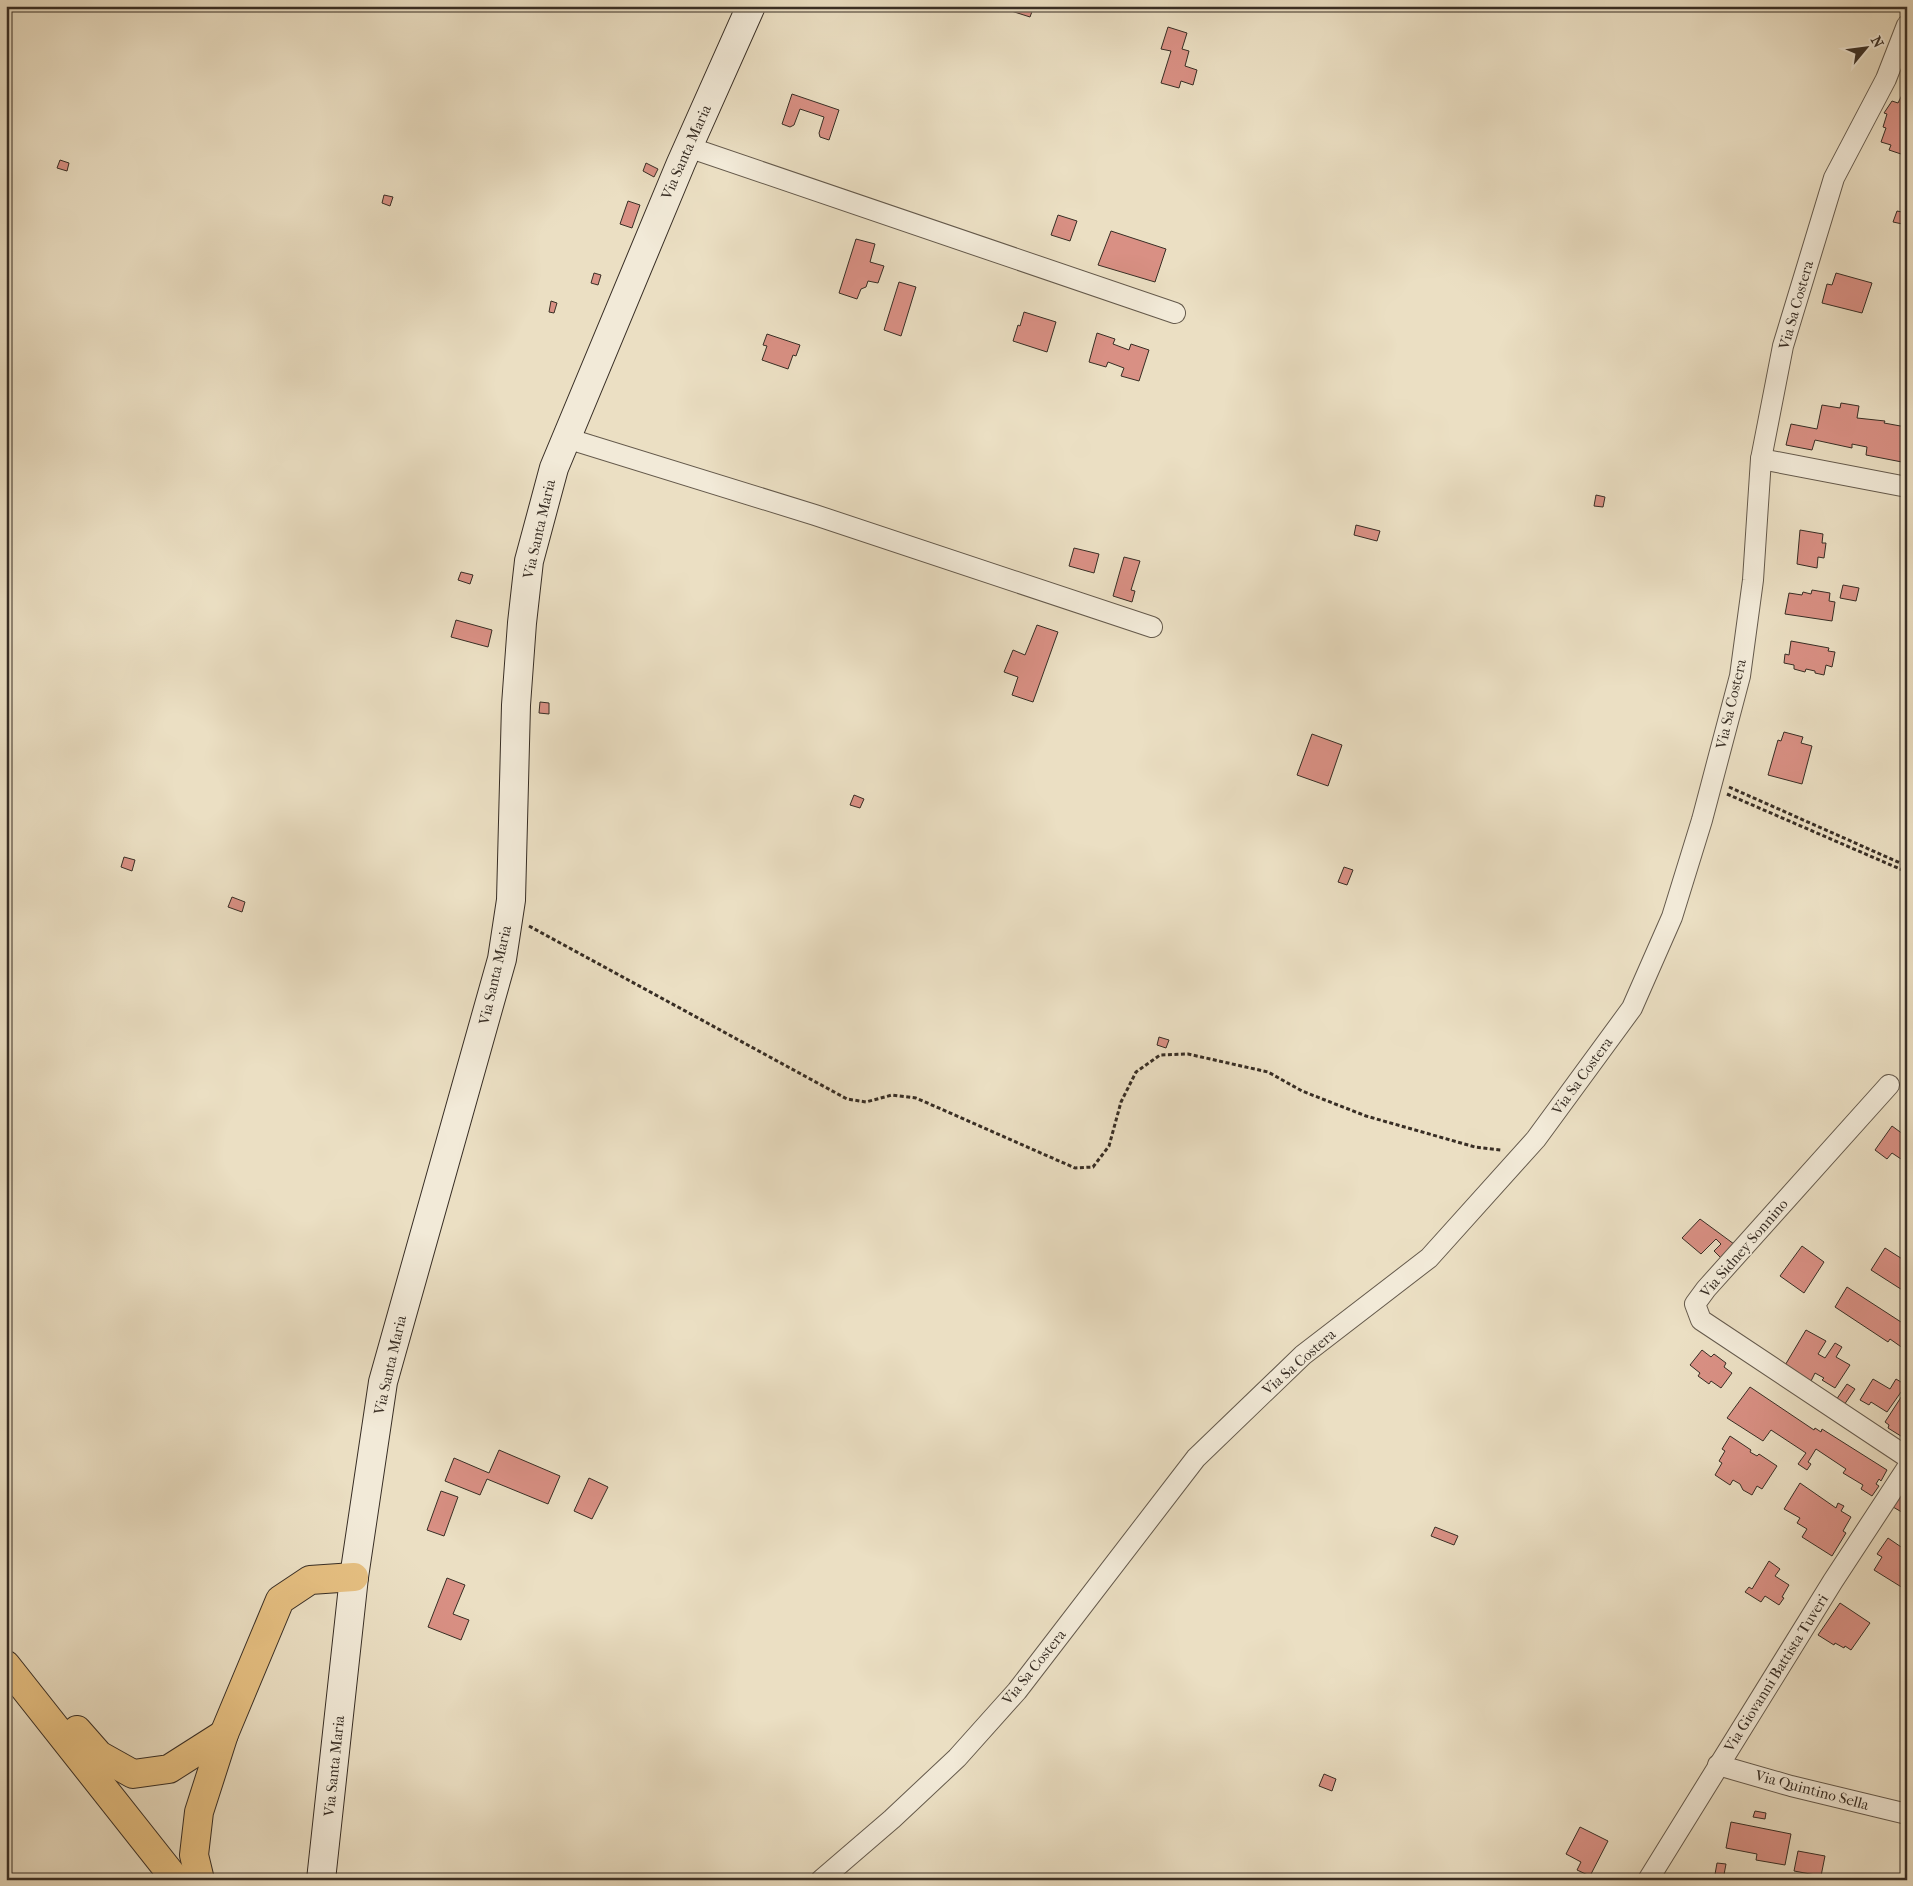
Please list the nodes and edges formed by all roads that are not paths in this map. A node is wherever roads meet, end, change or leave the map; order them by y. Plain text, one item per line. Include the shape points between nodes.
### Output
1 (751, 6) edge
2 (1907, 25) edge
3 (688, 147) junction
4 (1175, 314) dead end
5 (566, 438) junction
6 (1761, 459) junction
7 (1907, 487) edge
8 (1152, 627) dead end
9 (1889, 1086) dead end
10 (1907, 1457) edge
11 (1907, 1468) edge
12 (354, 1577) junction
13 (6, 1662) edge
14 (6, 1665) edge
15 (224, 1734) junction
16 (1718, 1765) junction
17 (1907, 1814) edge
18 (176, 1880) edge
19 (200, 1880) edge
20 (321, 1880) edge
21 (821, 1880) edge
22 (1648, 1880) edge

1 - 3 street, Via Santa Maria
2 - 6 street, Via Sa Costera via 1886,79 1834,178 1783,346
3 - 4 street
3 - 5 street, Via Santa Maria
5 - 8 street via 815,515
5 - 12 street, Via Santa Maria via 554,468 528,570 516,705 511,900 502,958 383,1382
6 - 7 street
6 - 21 street, Via Sa Costera via 1753,580 1740,676 1672,917 1632,1008 1536,1139 1429,1258 1304,1355 1196,1458 1017,1691 957,1758
9 - 10 street, Via Sidney Sonnino via 1695,1304 1701,1320
11 - 16 street, Via Giovanni Battista Tuveri
12 - 15 main road via 310,1580 280,1600
12 - 20 street, Via Santa Maria
13 - 15 main road via 31,1680 99,1755 133,1774 169,1769
14 - 18 main road
15 - 19 main road via 199,1812 194,1855
16 - 17 street, Via Quintino Sella
16 - 22 street, Via Giovanni Battista Tuveri

